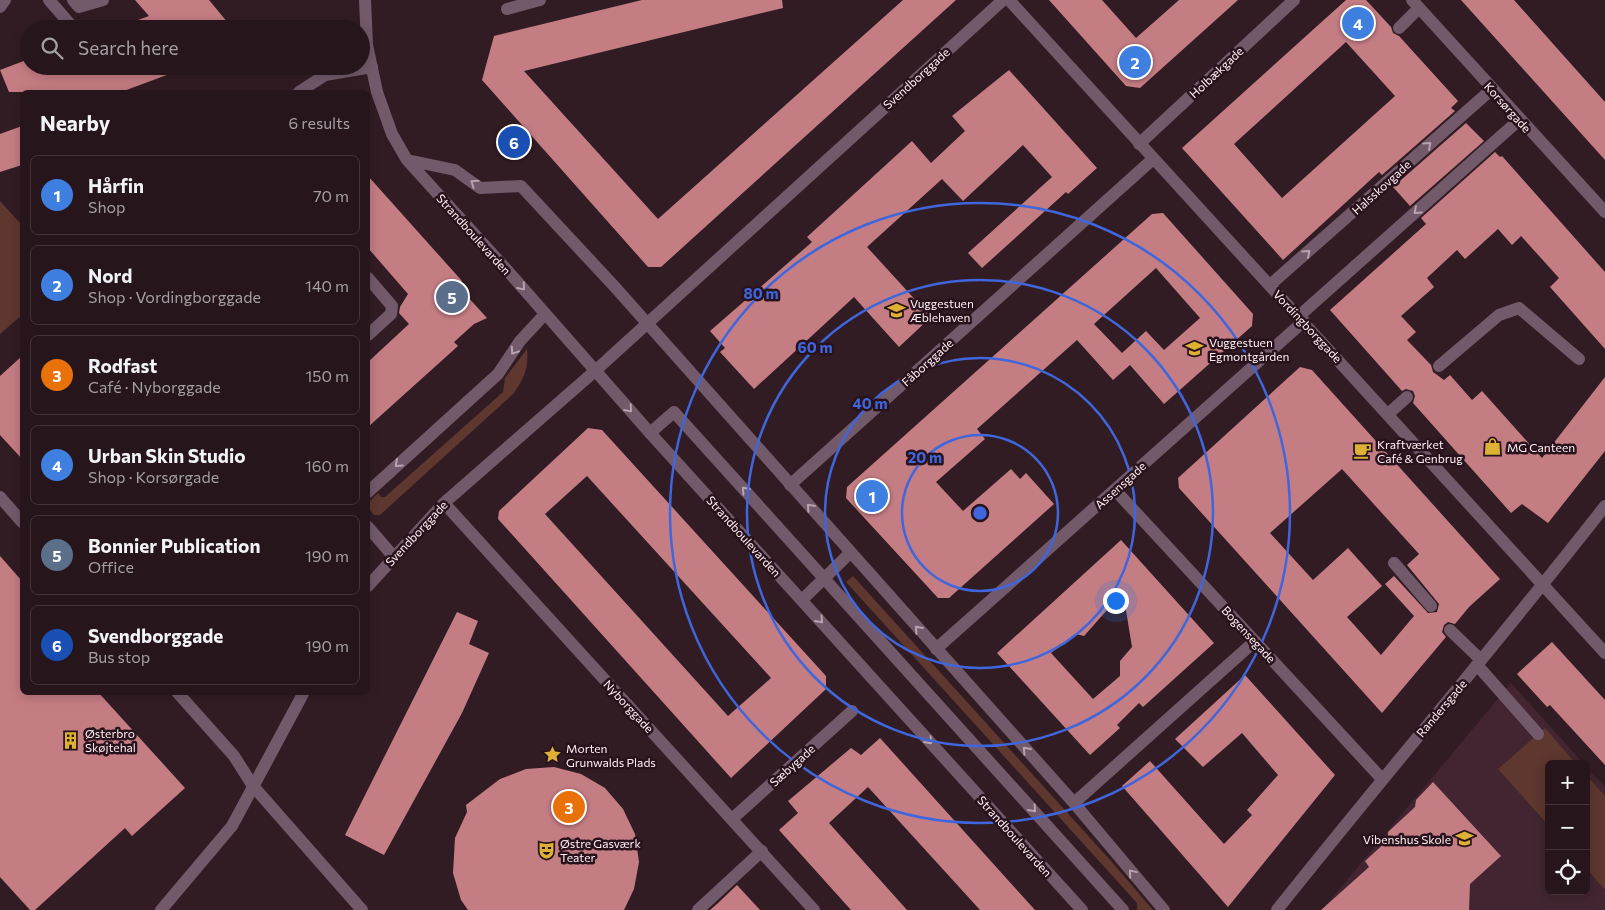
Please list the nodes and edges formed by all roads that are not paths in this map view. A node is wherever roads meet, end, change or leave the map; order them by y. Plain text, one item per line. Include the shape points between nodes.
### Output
1 (5, 0) edge
2 (49, 0) edge
3 (73, 0) edge
4 (103, 0) edge
5 (365, 0) edge
6 (540, 0) edge
7 (1003, 0) edge
8 (1010, 0) edge
9 (1294, 0) edge
10 (1415, 4) edge
11 (0, 7) edge
12 (507, 9) dead end
13 (66, 20) edge
14 (366, 20) edge
15 (1399, 28) dead end
16 (370, 58) edge
17 (372, 67) joint
18 (325, 75) edge
19 (1492, 89) junction
20 (302, 90) edge
21 (372, 94) edge
22 (1519, 120) junction
23 (1139, 144) junction
24 (1154, 159) junction
25 (407, 160) junction
26 (1605, 212) edge
27 (370, 280) edge
28 (1270, 285) junction
29 (545, 314) junction
30 (1302, 319) junction
31 (646, 322) junction
32 (370, 333) edge
33 (1579, 359) dead end
34 (1439, 366) dead end
35 (595, 371) junction
36 (1407, 397) dead end
37 (1388, 414) junction
38 (650, 434) junction
39 (790, 485) junction
40 (370, 490) edge
41 (1115, 490) junction
42 (0, 497) edge
43 (444, 503) junction
44 (1605, 506) edge
45 (20, 520) edge
46 (370, 529) edge
47 (850, 553) junction
48 (394, 556) junction
49 (1394, 564) dead end
50 (824, 578) junction
51 (370, 584) edge
52 (1543, 586) junction
53 (802, 600) junction
54 (1431, 606) dead end
55 (1450, 630) dead end
56 (1255, 641) junction
57 (936, 649) junction
58 (1605, 653) edge
59 (1479, 663) junction
60 (180, 695) edge
61 (302, 695) edge
62 (852, 711) dead end
63 (1538, 734) dead end
64 (1382, 778) junction
65 (253, 786) junction
66 (1074, 803) junction
67 (732, 819) junction
68 (762, 851) junction
69 (161, 910) edge
70 (362, 910) edge
71 (698, 910) edge
72 (814, 910) edge
73 (1082, 910) edge
74 (1123, 910) edge
75 (1164, 910) edge
76 (1277, 910) edge

1 - 11 street
2 - 13 street
3 - 4 street via 79,7
5 - 14 street, Strandboulevarden
6 - 12 street
7 - 31 street, Svendborggade
8 - 23 street, Vordingborggade
9 - 23 street, Holbækgade
10 - 15 street
10 - 19 street, Korsørgade
16 - 17 street, Strandboulevarden
17 - 21 street, Strandboulevarden
18 - 20 street
19 - 22 street, Korsørgade
28 -> 19 street, Halsskovgade
21 - 25 street, Strandboulevarden
22 - 26 street, Korsørgade
22 -> 30 street
23 - 24 street, Vordingborggade
24 - 28 street, Vordingborggade
24 - 39 street, Fåborggade
25 -> 29 street, Strandboulevarden
31 -> 25 street via 521,186 480,188 455,170
27 - 32 street via 392,306 391,314
28 - 30 street, Vordingborggade
29 - 35 street, Strandboulevarden
29 -> 40 street via 520,341 498,374
30 - 37 street, Vordingborggade
30 - 41 street, Assensgade
31 - 35 street, Svendborggade
31 - 39 street
33 - 34 street via 1519,308 1499,315
35 -> 38 street, Strandboulevarden
35 - 43 street, Svendborggade
36 - 37 street
37 - 52 street, Vordingborggade
50 -> 38 street via 674,412
38 - 53 street, Strandboulevarden
47 -> 39 street
41 - 56 street, Bogensegade
41 - 57 street, Assensgade
42 - 45 street
43 - 48 street, Svendborggade
43 - 67 street, Nyborggade
44 - 52 street, Randersgade
46 - 48 street
47 - 50 street
57 -> 47 street
48 - 51 street, Svendborggade
49 - 54 street
50 - 53 street
50 -> 74 street
52 - 58 street, Vordingborggade
52 - 59 street, Randersgade
53 -> 73 street, Strandboulevarden
55 - 59 street
56 - 64 street, Bogensegade
56 - 66 street
66 -> 57 street
59 - 63 street
59 - 64 street, Randersgade
60 - 65 street via 234,756
61 - 65 street
62 - 67 street, Sæbygade
64 - 76 street, Randersgade
65 - 69 street via 232,826
65 - 70 street
75 -> 66 street
67 - 68 street, Nyborggade
68 - 71 street
68 - 72 street, Nyborggade

